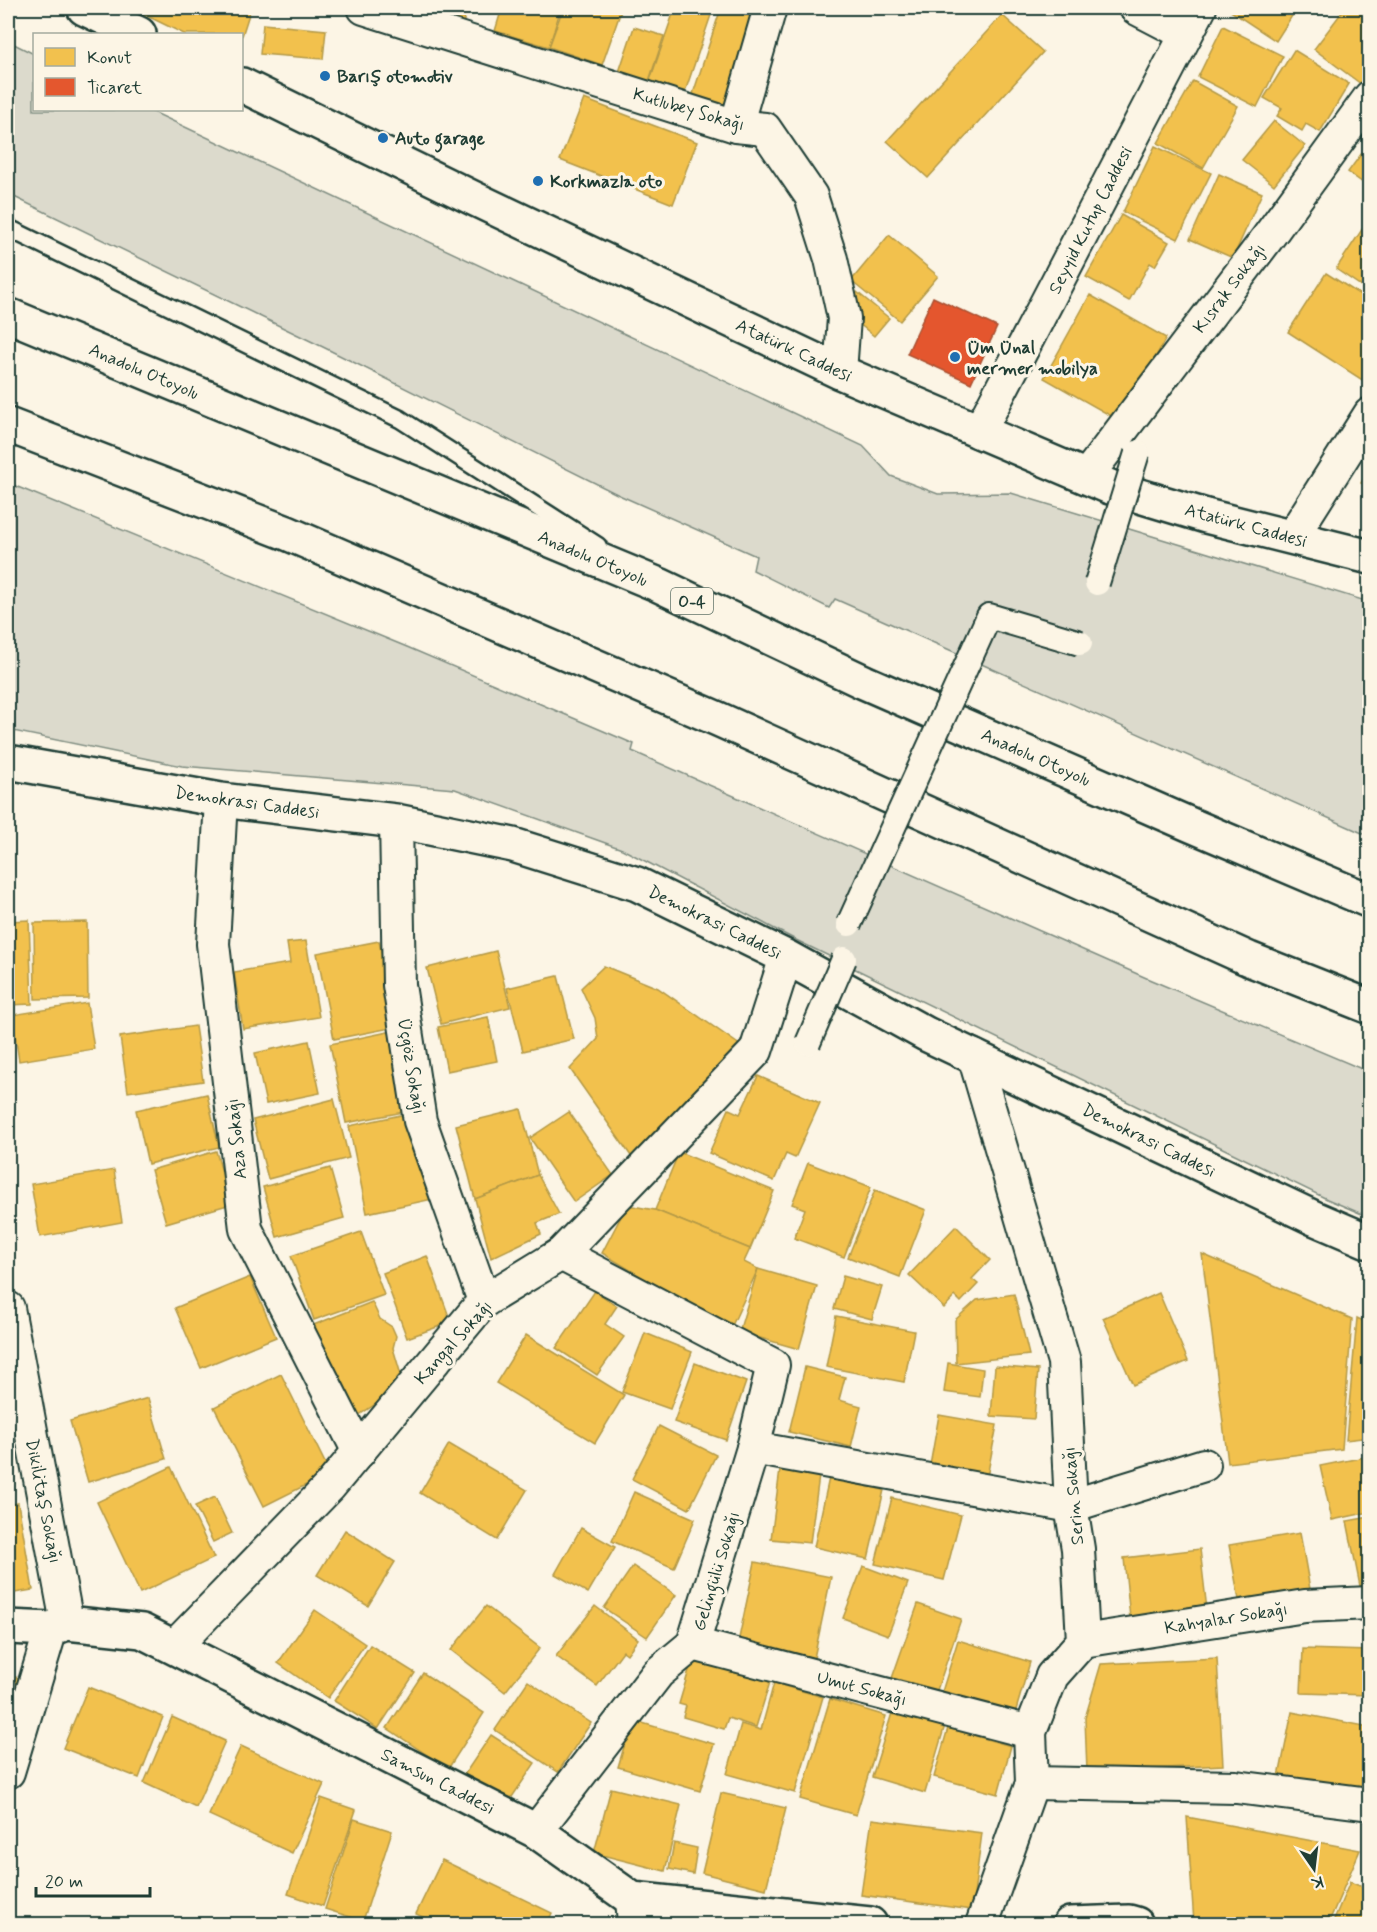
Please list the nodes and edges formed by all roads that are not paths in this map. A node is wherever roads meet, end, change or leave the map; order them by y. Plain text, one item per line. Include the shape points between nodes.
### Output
1 (84, 8) edge
2 (770, 8) edge
3 (1136, 8) edge
4 (381, 10) edge
5 (1193, 21) edge
6 (137, 33) edge
7 (243, 85) edge
8 (1370, 97) edge
9 (735, 126) junction
10 (8, 228) edge
11 (8, 315) edge
12 (840, 372) junction
13 (1370, 414) edge
14 (8, 424) edge
15 (979, 432) junction
16 (1137, 453) dead end
17 (1086, 477) junction
18 (1292, 537) junction
19 (1370, 557) edge
20 (1097, 583) dead end
21 (659, 585) junction
22 (1080, 643) dead end
23 (8, 762) edge
24 (221, 800) junction
25 (396, 821) junction
26 (1370, 901) edge
27 (849, 924) dead end
28 (786, 957) junction
29 (844, 959) dead end
30 (1370, 1007) edge
31 (808, 1043) dead end
32 (974, 1056) junction
33 (1370, 1242) edge
34 (561, 1254) junction
35 (484, 1301) junction
36 (8, 1308) edge
37 (753, 1448) junction
38 (359, 1452) junction
39 (1204, 1465) dead end
40 (1071, 1506) junction
41 (1370, 1603) edge
42 (59, 1626) junction
43 (8, 1628) edge
44 (1083, 1641) junction
45 (693, 1644) junction
46 (174, 1647) junction
47 (1030, 1732) junction
48 (8, 1772) edge
49 (1032, 1783) junction
50 (1370, 1804) edge
51 (536, 1830) junction
52 (633, 1912) edge
53 (860, 1924) edge
54 (870, 1924) edge
55 (982, 1924) edge
56 (1070, 1924) edge
57 (1136, 1924) edge

1 - 6 main road
2 - 9 street
3 - 5 street
4 - 9 street, Kutlubey Sokağı
5 - 15 street, Seyyid Kutup Caddesi
7 - 12 main road, Atatürk Caddesi
8 - 17 street, Kısrak Sokağı
9 - 12 street, Kutlubey Sokağı via 765,129 811,196 844,318
10 - 21 lane via 400,418
11 - 21 main road, Anadolu Otoyolu / O-4
12 - 15 main road, Atatürk Caddesi
13 - 18 street
14 - 30 main road via 287,533 729,724 1249,958
15 - 17 main road, Atatürk Caddesi
16 - 20 street, bridge
17 - 18 main road, Atatürk Caddesi via 1206,516
18 - 19 main road, Atatürk Caddesi
21 - 26 main road, Anadolu Otoyolu / O-4 via 864,682
22 - 27 street, bridge via 989,616
23 - 24 main road, Demokrasi Caddesi
24 - 25 main road, Demokrasi Caddesi
24 - 38 street, Aza Sokağı via 213,944 246,1229
25 - 28 main road, Demokrasi Caddesi via 513,844 637,884
25 - 35 street, Üçgöz Sokağı via 399,985 420,1121
28 - 32 main road, Demokrasi Caddesi
28 - 34 street, Kangal Sokağı via 756,1051
29 - 31 street, bridge
32 - 33 main road, Demokrasi Caddesi
32 - 40 street, Serin Sokağı via 1064,1362
34 - 35 street, Kangal Sokağı
34 - 37 street, Gelingülü Sokağı via 773,1365
35 - 38 street, Kangal Sokağı
36 - 42 street, Dikilitaş Sokağı
37 - 40 street
37 - 45 street, Gelingülü Sokağı
38 - 46 street, Kangal Sokağı
39 - 40 street
40 - 44 street, Serin Sokağı via 1078,1549
41 - 44 street, Kahyalar Sokağı via 1305,1606
42 - 43 main road, Samsun Caddesi
42 - 46 main road, Samsun Caddesi via 142,1631
42 - 48 street, Dikilitaş Sokağı
44 - 47 street via 1052,1676
45 - 47 street, Umut Sokağı
45 - 51 street, Gelingülü Sokağı via 658,1673
46 - 51 main road, Samsun Caddesi
47 - 49 street
49 - 50 street via 1236,1787
49 - 55 street
51 - 52 main road, Samsun Caddesi
52 - 53 main road, Samsun Caddesi
53 - 54 main road, Samsun Caddesi
56 - 57 main road

